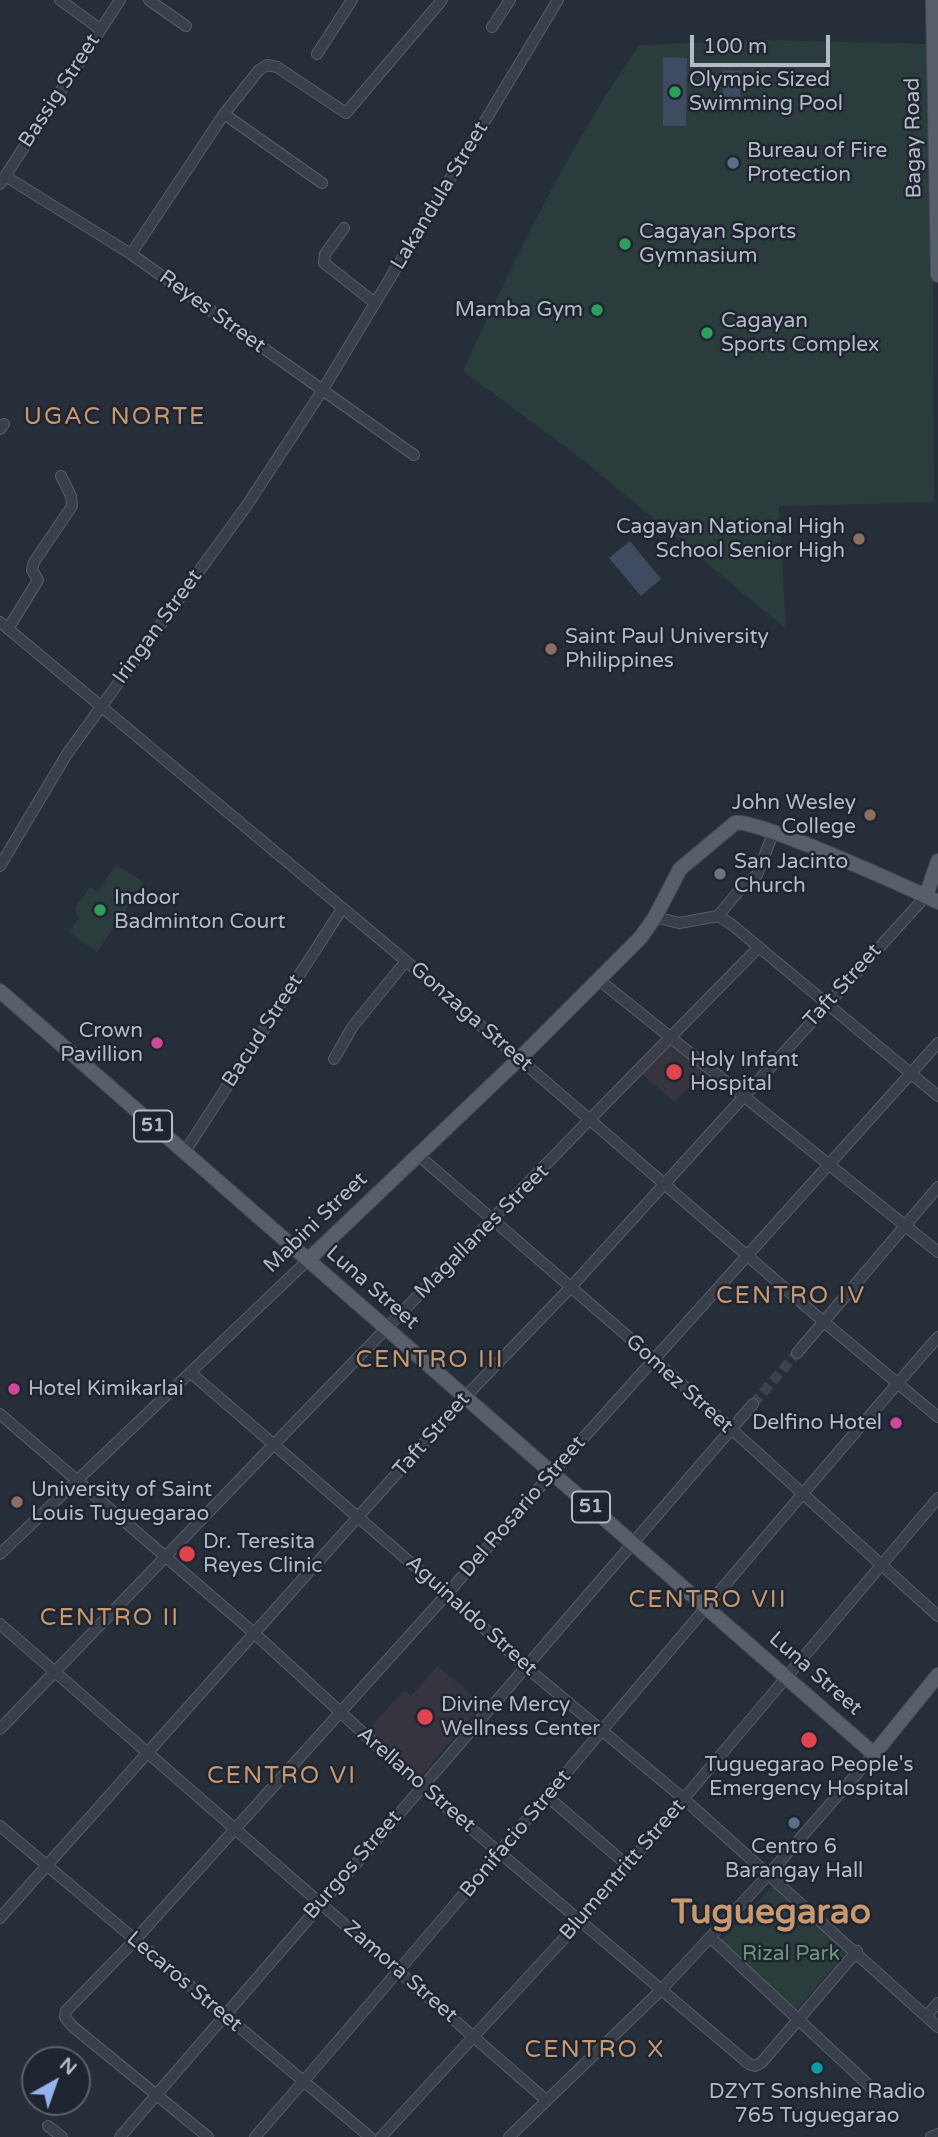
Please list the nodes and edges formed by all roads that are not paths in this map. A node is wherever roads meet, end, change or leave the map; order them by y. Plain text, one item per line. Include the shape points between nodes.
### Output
1 (60, 0) edge
2 (120, 0) edge
3 (149, 0) edge
4 (352, 0) edge
5 (442, 0) edge
6 (510, 0) edge
7 (933, 0) edge
8 (555, 1) edge
9 (187, 26) dead end
10 (492, 27) dead end
11 (100, 29) junction
12 (936, 40) edge
13 (317, 54) dead end
14 (224, 114) junction
15 (3, 180) edge
16 (322, 183) dead end
17 (344, 228) dead end
18 (131, 254) junction
19 (938, 275) edge
20 (375, 303) junction
21 (322, 391) junction
22 (414, 455) dead end
23 (61, 476) dead end
24 (4, 625) edge
25 (102, 705) junction
26 (774, 831) junction
27 (938, 861) edge
28 (0, 866) edge
29 (932, 899) edge
30 (342, 909) junction
31 (718, 916) junction
32 (655, 917) junction
33 (759, 947) junction
34 (406, 961) junction
35 (599, 979) junction
36 (0, 991) edge
37 (828, 1003) junction
38 (670, 1038) junction
39 (938, 1043) edge
40 (334, 1059) dead end
41 (519, 1059) junction
42 (911, 1074) junction
43 (938, 1096) edge
44 (742, 1098) junction
45 (592, 1119) junction
46 (184, 1153) junction
47 (418, 1155) junction
48 (830, 1165) junction
49 (665, 1183) junction
50 (938, 1187) edge
51 (494, 1221) junction
52 (905, 1226) junction
53 (938, 1252) edge
54 (748, 1256) junction
55 (308, 1260) junction
56 (570, 1288) junction
57 (824, 1322) junction
58 (387, 1329) junction
59 (938, 1337) edge
60 (797, 1353) tunnel mouth
61 (654, 1359) junction
62 (192, 1374) junction
63 (898, 1384) junction
64 (465, 1397) junction
65 (753, 1404) tunnel mouth
66 (0, 1414) edge
67 (938, 1417) edge
68 (731, 1430) junction
69 (276, 1445) junction
70 (552, 1473) junction
71 (77, 1480) junction
72 (803, 1494) junction
73 (938, 1498) edge
74 (359, 1518) junction
75 (632, 1542) junction
76 (0, 1554) edge
77 (165, 1555) junction
78 (882, 1565) junction
79 (447, 1594) junction
80 (706, 1607) junction
81 (938, 1616) edge
82 (0, 1624) edge
83 (254, 1633) junction
84 (527, 1668) junction
85 (55, 1671) junction
86 (938, 1675) edge
87 (787, 1676) junction
88 (338, 1713) junction
89 (0, 1729) edge
90 (604, 1731) junction
91 (146, 1752) junction
92 (874, 1754) junction
93 (421, 1786) junction
94 (548, 1797) junction
95 (684, 1799) junction
96 (0, 1826) edge
97 (234, 1827) junction
98 (501, 1853) junction
99 (45, 1864) junction
100 (627, 1865) junction
101 (769, 1874) junction
102 (321, 1903) junction
103 (0, 1918) edge
104 (582, 1919) junction
105 (710, 1937) junction
106 (134, 1941) junction
107 (857, 1951) junction
108 (399, 1972) junction
109 (662, 1989) junction
110 (938, 2003) edge
111 (223, 2016) junction
112 (926, 2016) junction
113 (797, 2022) junction
114 (938, 2027) edge
115 (474, 2036) junction
116 (304, 2081) junction
117 (877, 2093) dead end
118 (155, 2095) junction
119 (546, 2100) junction
120 (48, 2126) dead end
121 (938, 2134) edge
122 (62, 2137) edge
123 (120, 2137) edge
124 (208, 2137) edge
125 (256, 2137) edge
126 (370, 2137) edge
127 (381, 2137) edge
128 (509, 2137) edge
129 (931, 2137) edge

1 - 11 street
2 - 11 street, Bassig Street
3 - 9 street
4 - 13 street
5 - 14 street via 350,111 341,112 287,72 267,65
6 - 10 street
7 - 12 main road, Bagay Road
8 - 20 street, Lakandula Street
11 - 15 street, Bassig Street
12 - 19 main road, Bagay Road
14 - 16 street
14 - 18 street
15 - 18 street, Reyes Street
17 - 20 street via 325,254 324,263
18 - 21 street, Reyes Street
20 - 21 street, Lakandula Street
21 - 22 street, Reyes Street
21 - 25 street, Iringan Street via 241,513
23 - 24 street via 72,506 34,562 32,570 38,580
24 - 25 street, Gonzaga Street
25 - 28 street, Iringan Street
25 - 30 street, Gonzaga Street
26 - 29 main road
26 - 31 street via 757,875
26 - 32 main road, Mabini Street via 735,823 680,869
27 - 29 main road
29 - 37 street, Taft Street
30 - 34 street, Gonzaga Street
30 - 46 street, Bacud Street
31 - 32 street via 679,923
31 - 33 street
32 - 35 main road, Mabini Street
33 - 37 street
33 - 38 street, Magallanes Street
34 - 40 street via 353,1026
34 - 41 street, Gonzaga Street
35 - 38 street
35 - 41 main road, Mabini Street
36 - 46 main road, Luna Street / 51
37 - 42 street
37 - 44 street, Taft Street
38 - 44 street
38 - 45 street, Magallanes Street
39 - 42 street, Del Rosario Street
41 - 45 street, Gonzaga Street
41 - 47 main road, Mabini Street
42 - 43 street
42 - 48 street, Del Rosario Street
44 - 48 street
44 - 49 street, Taft Street
45 - 49 street, Gonzaga Street
45 - 51 street, Magallanes Street
46 - 55 main road, Luna Street / 51
47 - 51 street, Gomez Street
47 - 55 main road, Mabini Street
48 - 52 street
48 - 54 street, Del Rosario Street
49 - 54 street, Gonzaga Street
49 - 56 street, Taft Street
50 - 52 street
51 - 56 street, Gomez Street
51 - 58 street, Magallanes Street
52 - 53 street
52 - 57 street
54 - 57 street, Gonzaga Street
54 - 61 street, Del Rosario Street
55 - 58 main road, Luna Street / 51
55 - 62 street, Mabini Street
56 - 61 street, Gomez Street
56 - 64 street, Taft Street
57 - 60 street
57 - 63 street, Gonzaga Street
58 - 64 main road, Luna Street / 51
58 - 69 street, Magallanes Street
59 - 63 street, Bonifacio Street
61 - 68 street, Gomez Street
61 - 70 street, Del Rosario Street
62 - 69 street, Aguinaldo Street
62 - 71 street, Mabini Street
63 - 67 street, Gonzaga Street
63 - 72 street, Bonifacio Street
64 - 70 main road, Luna Street / 51
64 - 74 street, Taft Street
65 - 68 street, Burgos Street
66 - 71 street, Arellano Street
68 - 72 street, Gomez Street
68 - 75 street, Burgos Street
69 - 74 street, Aguinaldo Street
69 - 77 street, Magallanes Street
70 - 75 main road, Luna Street / 51
70 - 79 street, Del Rosario Street
71 - 76 street, Mabini Street
71 - 77 street, Arellano Street
72 - 78 street, Gomez Street
72 - 80 street, Bonifacio Street
73 - 78 street, Blumentritt Street
74 - 79 street, Aguinaldo Street
74 - 83 street, Taft Street
75 - 80 main road, Luna Street / 51
75 - 84 street, Burgos Street
77 - 83 street, Arellano Street
77 - 85 street, Magallanes Street
78 - 81 street, Gomez Street
78 - 87 street, Blumentritt Street
79 - 84 street, Aguinaldo Street
79 - 88 street, Del Rosario Street
80 - 87 main road, Luna Street / 51
80 - 90 street, Bonifacio Street
82 - 85 street, Zamora Street
83 - 88 street, Arellano Street
83 - 91 street, Taft Street
84 - 90 street, Aguinaldo Street
84 - 93 street, Burgos Street
85 - 89 street, Magallanes Street
85 - 91 street, Zamora Street
86 - 92 main road
87 - 92 main road, Luna Street / 51
87 - 95 street, Blumentritt Street
88 - 93 street, Arellano Street
88 - 97 street, Del Rosario Street
90 - 94 street, Bonifacio Street
90 - 95 street, Aguinaldo Street
91 - 97 street, Zamora Street
91 - 99 street, Taft Street
92 - 101 street
93 - 98 street, Arellano Street
93 - 102 street, Burgos Street
94 - 98 street, Bonifacio Street
94 - 100 street
95 - 100 street, Blumentritt Street
95 - 101 street, Aguinaldo Street
96 - 99 street, Lecaros Street
97 - 102 street, Zamora Street
97 - 106 street, Del Rosario Street
98 - 104 street, Arellano Street
98 - 108 street, Bonifacio Street
99 - 103 street, Taft Street
99 - 106 street, Lecaros Street
100 - 104 street, Blumentritt Street
101 - 105 street
101 - 107 street, Aguinaldo Street
102 - 108 street, Zamora Street
102 - 111 street, Burgos Street
104 - 109 street, Arellano Street
104 - 115 street, Blumentritt Street
105 - 109 street
105 - 113 street
106 - 111 street, Lecaros Street
106 - 118 street, Del Rosario Street via 65,2014
107 - 112 street, Aguinaldo Street
107 - 113 street
108 - 115 street, Zamora Street
108 - 116 street, Bonifacio Street
109 - 113 street, Arellano Street via 755,2066
109 - 119 street
110 - 112 street
111 - 116 street, Lecaros Street
111 - 118 street, Burgos Street
112 - 114 street, Aguinaldo Street
113 - 117 street
115 - 119 street, Zamora Street
115 - 127 street, Blumentritt Street
116 - 125 street, Bonifacio Street
116 - 126 street, Lecaros Street
118 - 123 street, Burgos Street
118 - 124 street
119 - 128 street
120 - 122 street
121 - 129 street

